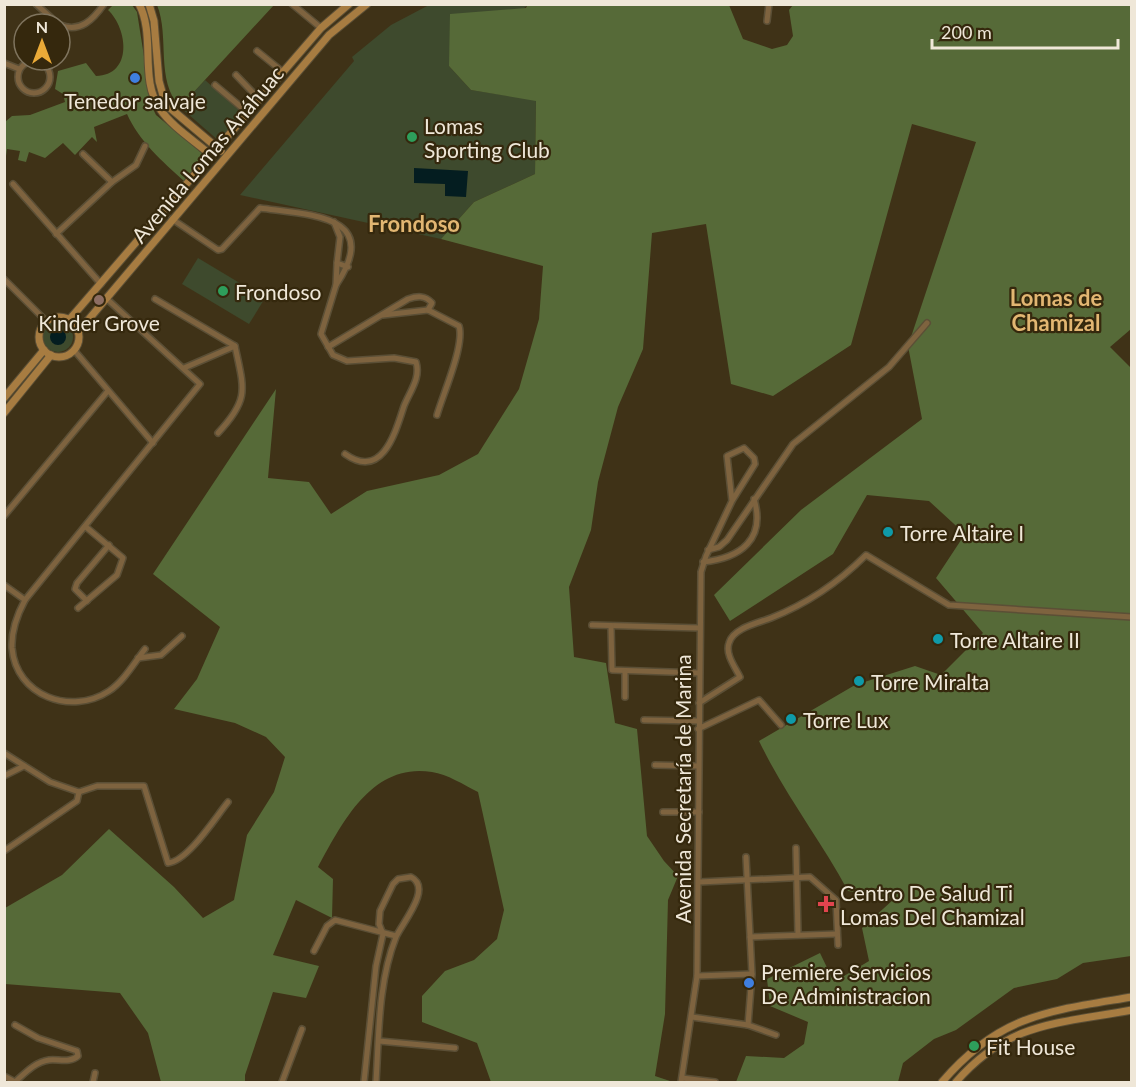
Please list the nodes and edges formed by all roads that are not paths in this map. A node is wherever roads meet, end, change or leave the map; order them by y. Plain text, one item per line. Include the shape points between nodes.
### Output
1 (104, 4) edge
2 (139, 4) edge
3 (149, 4) edge
4 (292, 4) edge
5 (349, 4) edge
6 (367, 4) edge
7 (769, 4) edge
8 (767, 21) dead end
9 (72, 27) edge
10 (321, 28) junction
11 (257, 51) dead end
12 (19, 69) joint
13 (283, 72) junction
14 (236, 75) dead end
15 (215, 85) dead end
16 (259, 99) junction
17 (247, 112) junction
18 (145, 146) dead end
19 (217, 149) junction
20 (83, 154) dead end
21 (212, 156) junction
22 (213, 171) junction
23 (112, 182) junction
24 (13, 184) dead end
25 (172, 219) junction
26 (334, 220) junction
27 (56, 234) junction
28 (350, 235) junction
29 (340, 237) junction
30 (337, 263) junction
31 (348, 267) junction
32 (4, 279) edge
33 (101, 284) junction
34 (336, 285) junction
35 (107, 299) junction
36 (155, 299) dead end
37 (428, 310) junction
38 (383, 315) junction
39 (69, 320) junction
40 (46, 321) junction
41 (927, 323) dead end
42 (78, 332) junction
43 (235, 346) junction
44 (328, 347) junction
45 (44, 350) junction
46 (74, 350) junction
47 (51, 355) junction
48 (184, 368) junction
49 (107, 392) junction
50 (4, 398) edge
51 (4, 413) edge
52 (437, 415) dead end
53 (218, 433) dead end
54 (153, 443) junction
55 (345, 454) dead end
56 (754, 499) junction
57 (732, 501) junction
58 (4, 516) edge
59 (86, 527) junction
60 (109, 545) junction
61 (708, 550) junction
62 (703, 562) junction
63 (4, 585) edge
64 (25, 600) junction
65 (87, 601) junction
66 (78, 608) dead end
67 (1131, 617) edge
68 (592, 626) dead end
69 (611, 626) junction
70 (700, 628) junction
71 (182, 636) dead end
72 (145, 649) dead end
73 (138, 658) junction
74 (625, 672) junction
75 (699, 673) junction
76 (625, 697) dead end
77 (699, 703) junction
78 (644, 720) dead end
79 (699, 721) junction
80 (782, 725) dead end
81 (698, 729) junction
82 (4, 753) edge
83 (656, 765) dead end
84 (24, 766) junction
85 (699, 766) junction
86 (4, 776) edge
87 (79, 792) junction
88 (228, 802) dead end
89 (663, 812) dead end
90 (699, 812) junction
91 (796, 848) dead end
92 (4, 851) edge
93 (746, 856) dead end
94 (797, 878) junction
95 (747, 880) junction
96 (699, 882) junction
97 (384, 934) junction
98 (837, 934) junction
99 (798, 935) junction
100 (396, 936) junction
101 (750, 937) junction
102 (838, 945) dead end
103 (314, 951) dead end
104 (752, 974) junction
105 (697, 976) junction
106 (1131, 997) edge
107 (1061, 1010) junction
108 (1131, 1010) edge
109 (1045, 1013) junction
110 (692, 1017) junction
111 (1062, 1023) junction
112 (15, 1025) dead end
113 (748, 1025) junction
114 (1048, 1025) junction
115 (302, 1029) dead end
116 (776, 1035) dead end
117 (379, 1041) junction
118 (455, 1048) dead end
119 (95, 1073) dead end
120 (4, 1076) edge
121 (682, 1080) edge
122 (15, 1082) edge
123 (93, 1083) edge
124 (282, 1083) edge
125 (364, 1083) edge
126 (376, 1083) edge
127 (715, 1083) edge
128 (942, 1083) edge
129 (957, 1083) edge

1 - 9 street via 92,20
2 - 21 main road via 146,23 156,103
3 - 19 main road via 164,99
4 - 10 street
5 - 10 main road, Avenida Lomas Anáhuac
6 - 22 main road, Avenida Lomas Anáhuac via 329,35
7 - 8 street
10 - 13 main road, Avenida Lomas Anáhuac
11 - 13 street
12 - 12 street via 17,77 25,91 42,91 48,85 48,69 42,63 34,60
13 - 16 main road, Avenida Lomas Anáhuac
14 - 16 street
15 - 17 street
16 - 17 main road, Avenida Lomas Anáhuac
17 - 19 main road, Avenida Lomas Anáhuac
18 - 23 street via 136,165
19 - 21 main road, Avenida Lomas Anáhuac
19 - 22 main road via 223,155
20 - 23 street
21 - 33 main road, Avenida Lomas Anáhuac
22 - 25 main road, Avenida Lomas Anáhuac
23 - 27 street
24 - 27 street
25 - 26 street via 218,250 260,208
25 - 35 main road, Avenida Lomas Anáhuac
26 - 28 street
26 - 29 street
27 - 33 street
28 - 29 street
28 - 31 street via 353,248
29 - 30 street
30 - 31 street
30 - 34 street
31 - 34 street
32 - 40 street
33 - 39 main road, Avenida Lomas Anáhuac
34 - 44 street via 321,334
35 - 42 main road, Avenida Lomas Anáhuac
35 - 48 street
36 - 43 street
37 - 38 street
37 - 38 street via 432,303 419,296
37 - 52 street via 460,329
38 - 44 street
39 - 40 main road via 57,317
39 - 42 main road
40 - 45 main road via 39,334
41 - 56 street via 889,367 793,444
42 - 46 main road
43 - 48 street
43 - 53 street via 244,390 237,413
44 - 55 street via 333,355 347,360 394,358 416,362 419,372 388,447 370,463 358,463
45 - 47 main road
45 - 50 main road
46 - 47 main road via 59,357
46 - 49 street
47 - 51 main road
48 - 54 street via 200,384
49 - 54 street
49 - 58 street
54 - 59 street
56 - 61 street via 727,540
56 - 62 street via 758,517 751,540 732,555
57 - 57 street, Avenida Secretaría de Marina via 755,464 744,448 727,456
57 - 61 street, Avenida Secretaría de Marina
59 - 60 street
59 - 64 street
60 - 65 street via 77,583 75,590
60 - 65 street via 123,558 122,566
61 - 62 street, Avenida Secretaría de Marina
62 - 70 street, Avenida Secretaría de Marina
63 - 64 street
64 - 73 street via 16,619 12,649 26,683 43,696 59,702 92,699 118,684
65 - 66 street
67 - 77 street via 949,605 866,555 824,592 736,632 728,652 740,677
68 - 69 street
69 - 70 street
69 - 74 street via 611,667
70 - 75 street, Avenida Secretaría de Marina
71 - 73 street via 161,655
72 - 73 street
74 - 75 street
74 - 76 street
75 - 77 street, Avenida Secretaría de Marina
77 - 79 street, Avenida Secretaría de Marina
78 - 79 street
79 - 81 street, Avenida Secretaría de Marina
80 - 81 street via 759,700
81 - 85 street, Avenida Secretaría de Marina
82 - 84 street
83 - 85 street
84 - 86 street
84 - 87 street via 50,782
85 - 90 street, Avenida Secretaría de Marina
87 - 88 street via 97,786 144,786 168,862 177,862 185,854
87 - 92 street via 76,801
89 - 90 street
90 - 96 street, Avenida Secretaría de Marina
91 - 94 street
93 - 95 street
94 - 95 street
94 - 98 street via 810,877 836,900
94 - 99 street
95 - 96 street
95 - 101 street
96 - 105 street, Avenida Secretaría de Marina
97 - 100 street
97 - 100 street via 379,924 380,911 393,884 411,877 418,884 417,898
97 - 103 street via 335,920 327,926
97 - 125 street via 376,966
98 - 99 street
98 - 102 street
99 - 101 street
100 - 117 street via 386,966
101 - 104 street
104 - 105 street
104 - 113 street
105 - 110 street, Avenida Secretaría de Marina
106 - 107 main road
107 - 109 main road
107 - 111 main road via 1058,1017
108 - 111 main road
109 - 114 main road via 1052,1018
109 - 128 main road via 1002,1030 958,1064
110 - 113 street
110 - 121 street, Avenida Secretaría de Marina
111 - 114 main road
112 - 122 street via 38,1038 77,1051 78,1056 47,1060
113 - 116 street
114 - 129 main road via 1001,1041
115 - 124 street
117 - 118 street
117 - 126 street
119 - 123 street
120 - 122 street
121 - 127 street

